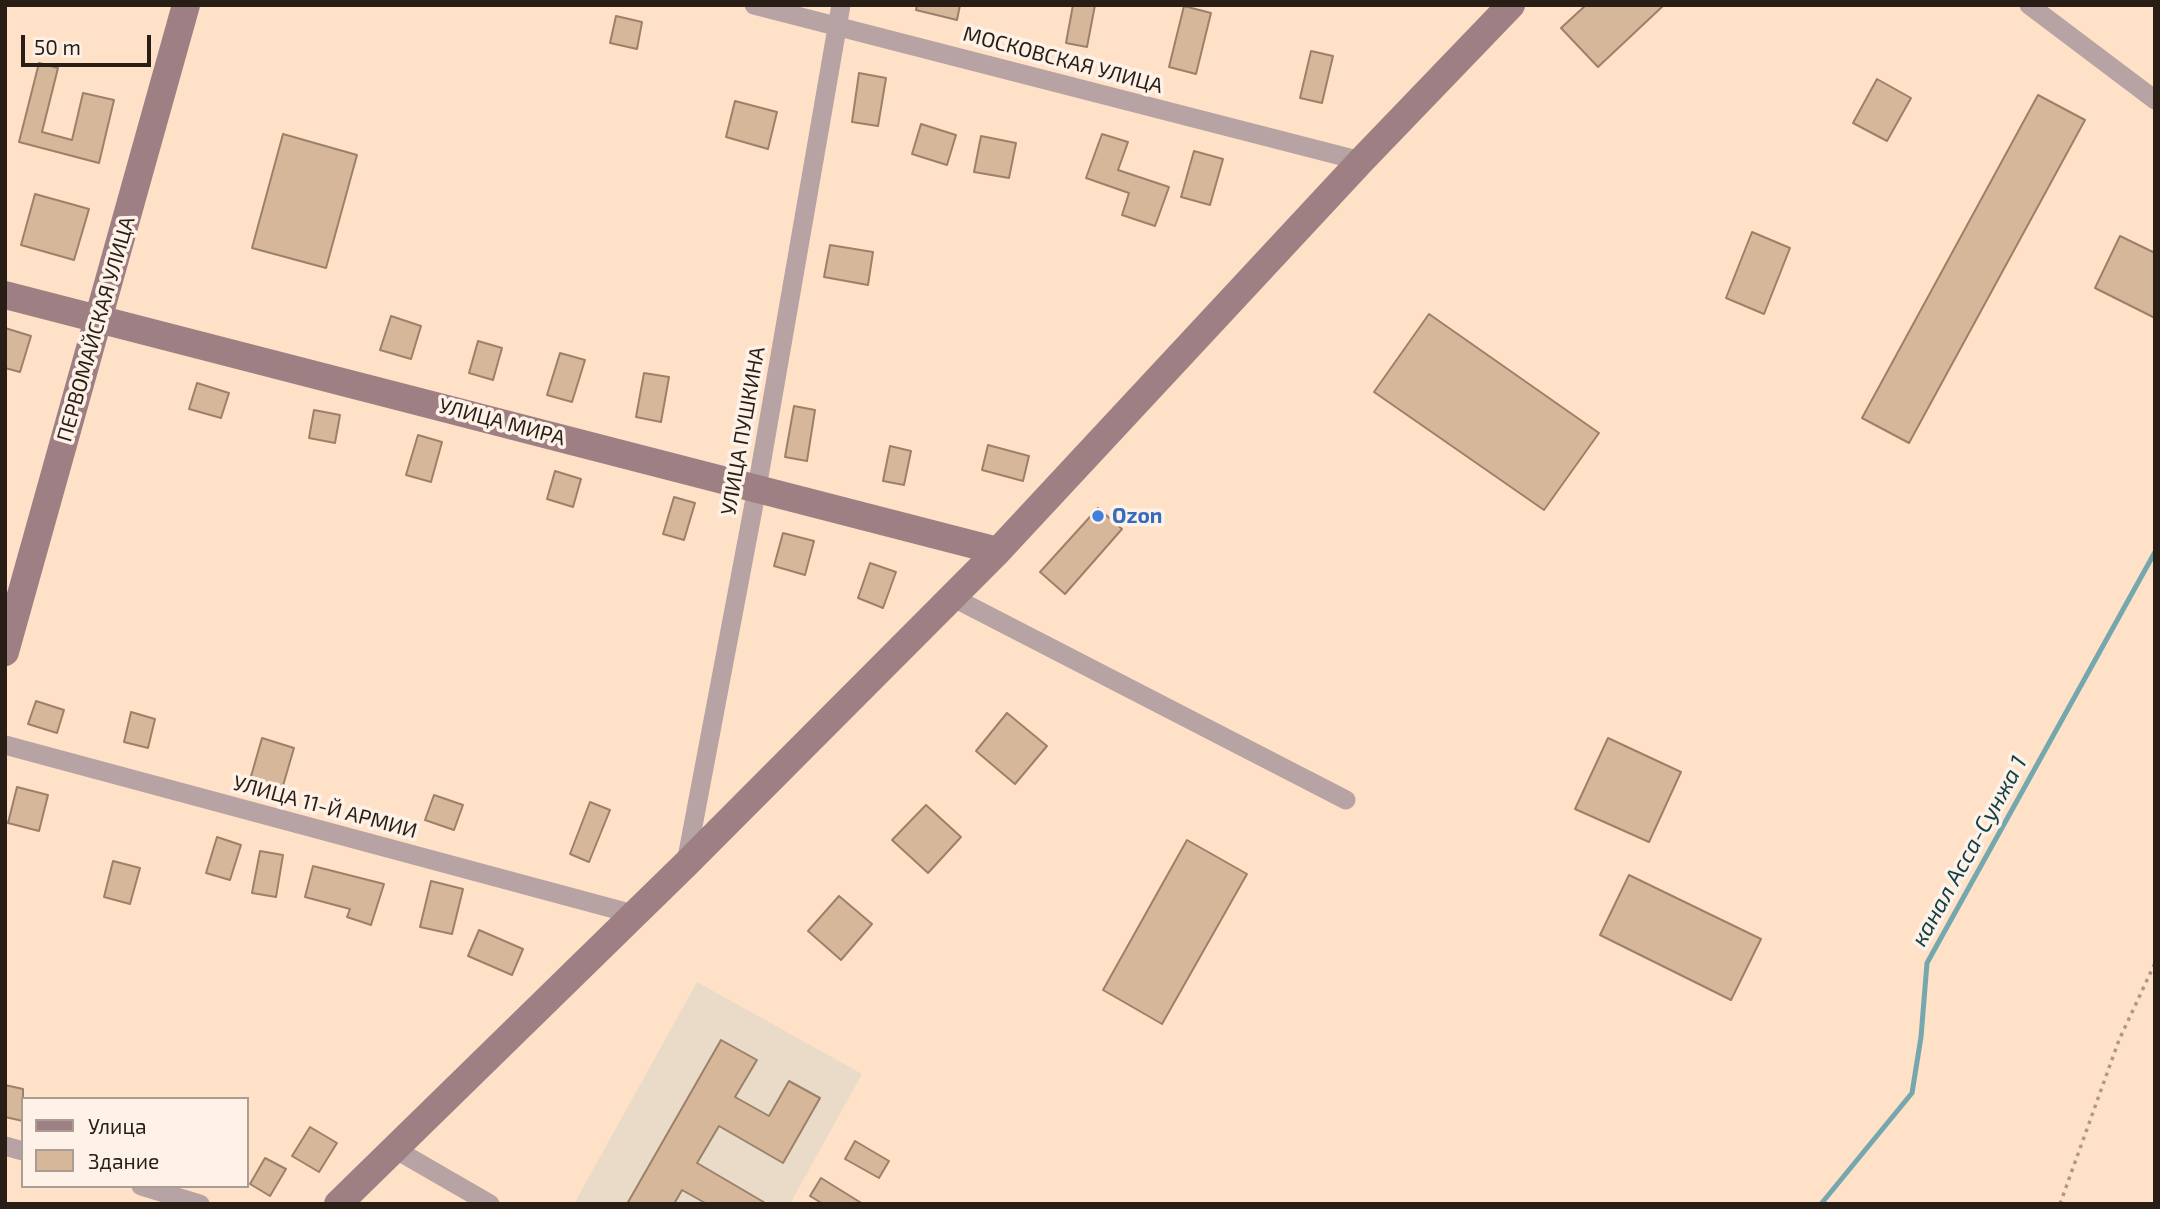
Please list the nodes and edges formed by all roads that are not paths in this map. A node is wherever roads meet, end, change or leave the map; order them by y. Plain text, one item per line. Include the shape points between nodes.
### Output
1 (186, 5) edge
2 (754, 5) edge
3 (841, 5) edge
4 (1511, 5) edge
5 (2029, 5) edge
6 (838, 25) junction
7 (2155, 100) edge
8 (1361, 161) junction
9 (5, 295) edge
10 (100, 317) junction
11 (757, 488) junction
12 (998, 551) junction
13 (952, 597) junction
14 (5, 652) edge
15 (5, 745) edge
16 (1346, 800) dead end
17 (686, 864) junction
18 (633, 914) junction
19 (393, 1148) junction
20 (148, 1188) edge
21 (200, 1204) edge
22 (338, 1204) edge
23 (491, 1204) edge

1 - 10 street, ПЕРВОМАЙСКАЯ УЛИЦА
2 - 6 street, МОСКОВСКАЯ УЛИЦА
3 - 6 street, УЛИЦА ПУШКИНА
4 - 8 street
5 - 7 street
6 - 8 street, МОСКОВСКАЯ УЛИЦА
6 - 11 street, УЛИЦА ПУШКИНА
8 - 12 street
9 - 10 street, УЛИЦА МИРА
10 - 11 street, УЛИЦА МИРА
10 - 14 street, ПЕРВОМАЙСКАЯ УЛИЦА
11 - 12 street, УЛИЦА МИРА
11 - 17 street, УЛИЦА ПУШКИНА
12 - 13 street
13 - 16 street
13 - 17 street
15 - 18 street, УЛИЦА 11-Й АРМИИ
17 - 18 street
18 - 19 street
19 - 22 street
19 - 23 street
20 - 21 street

